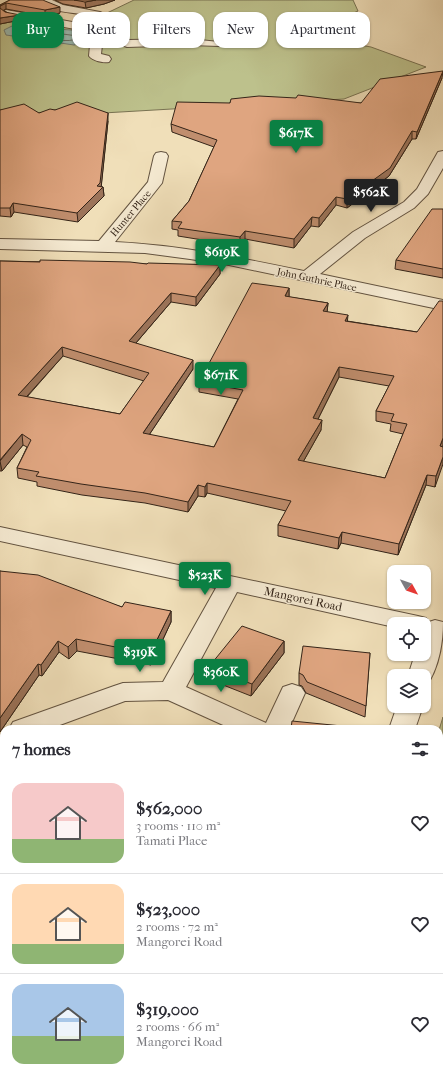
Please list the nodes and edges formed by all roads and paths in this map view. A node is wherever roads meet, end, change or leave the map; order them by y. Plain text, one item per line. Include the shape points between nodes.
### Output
1 (45, 0) edge
2 (91, 12) edge
3 (6, 13) edge
4 (72, 26) edge
5 (130, 44) edge
6 (213, 44) edge
7 (96, 48) edge
8 (105, 59) dead end
9 (443, 155) edge
10 (161, 156) dead end
11 (0, 244) edge
12 (102, 246) junction
13 (306, 277) junction
14 (443, 305) edge
15 (0, 534) edge
16 (230, 584) junction
17 (387, 618) edge
18 (171, 691) junction
19 (292, 693) dead end
20 (408, 713) edge
21 (33, 725) edge
22 (247, 725) edge
23 (278, 725) edge
24 (403, 725) edge

1 - 2 street via 63,9
3 - 4 street
5 - 6 street
7 - 8 street via 95,56
9 - 13 street via 423,191 409,205 359,235
10 - 12 street, Hunter Place via 155,183
11 - 12 street, John Guthrie Place
12 - 13 street, John Guthrie Place via 190,254
13 - 14 street, John Guthrie Place
15 - 16 street, Mangorei Road
16 - 17 street, Mangorei Road
16 - 18 street
18 - 21 street via 123,692
18 - 22 street
19 - 23 street
20 - 24 street

